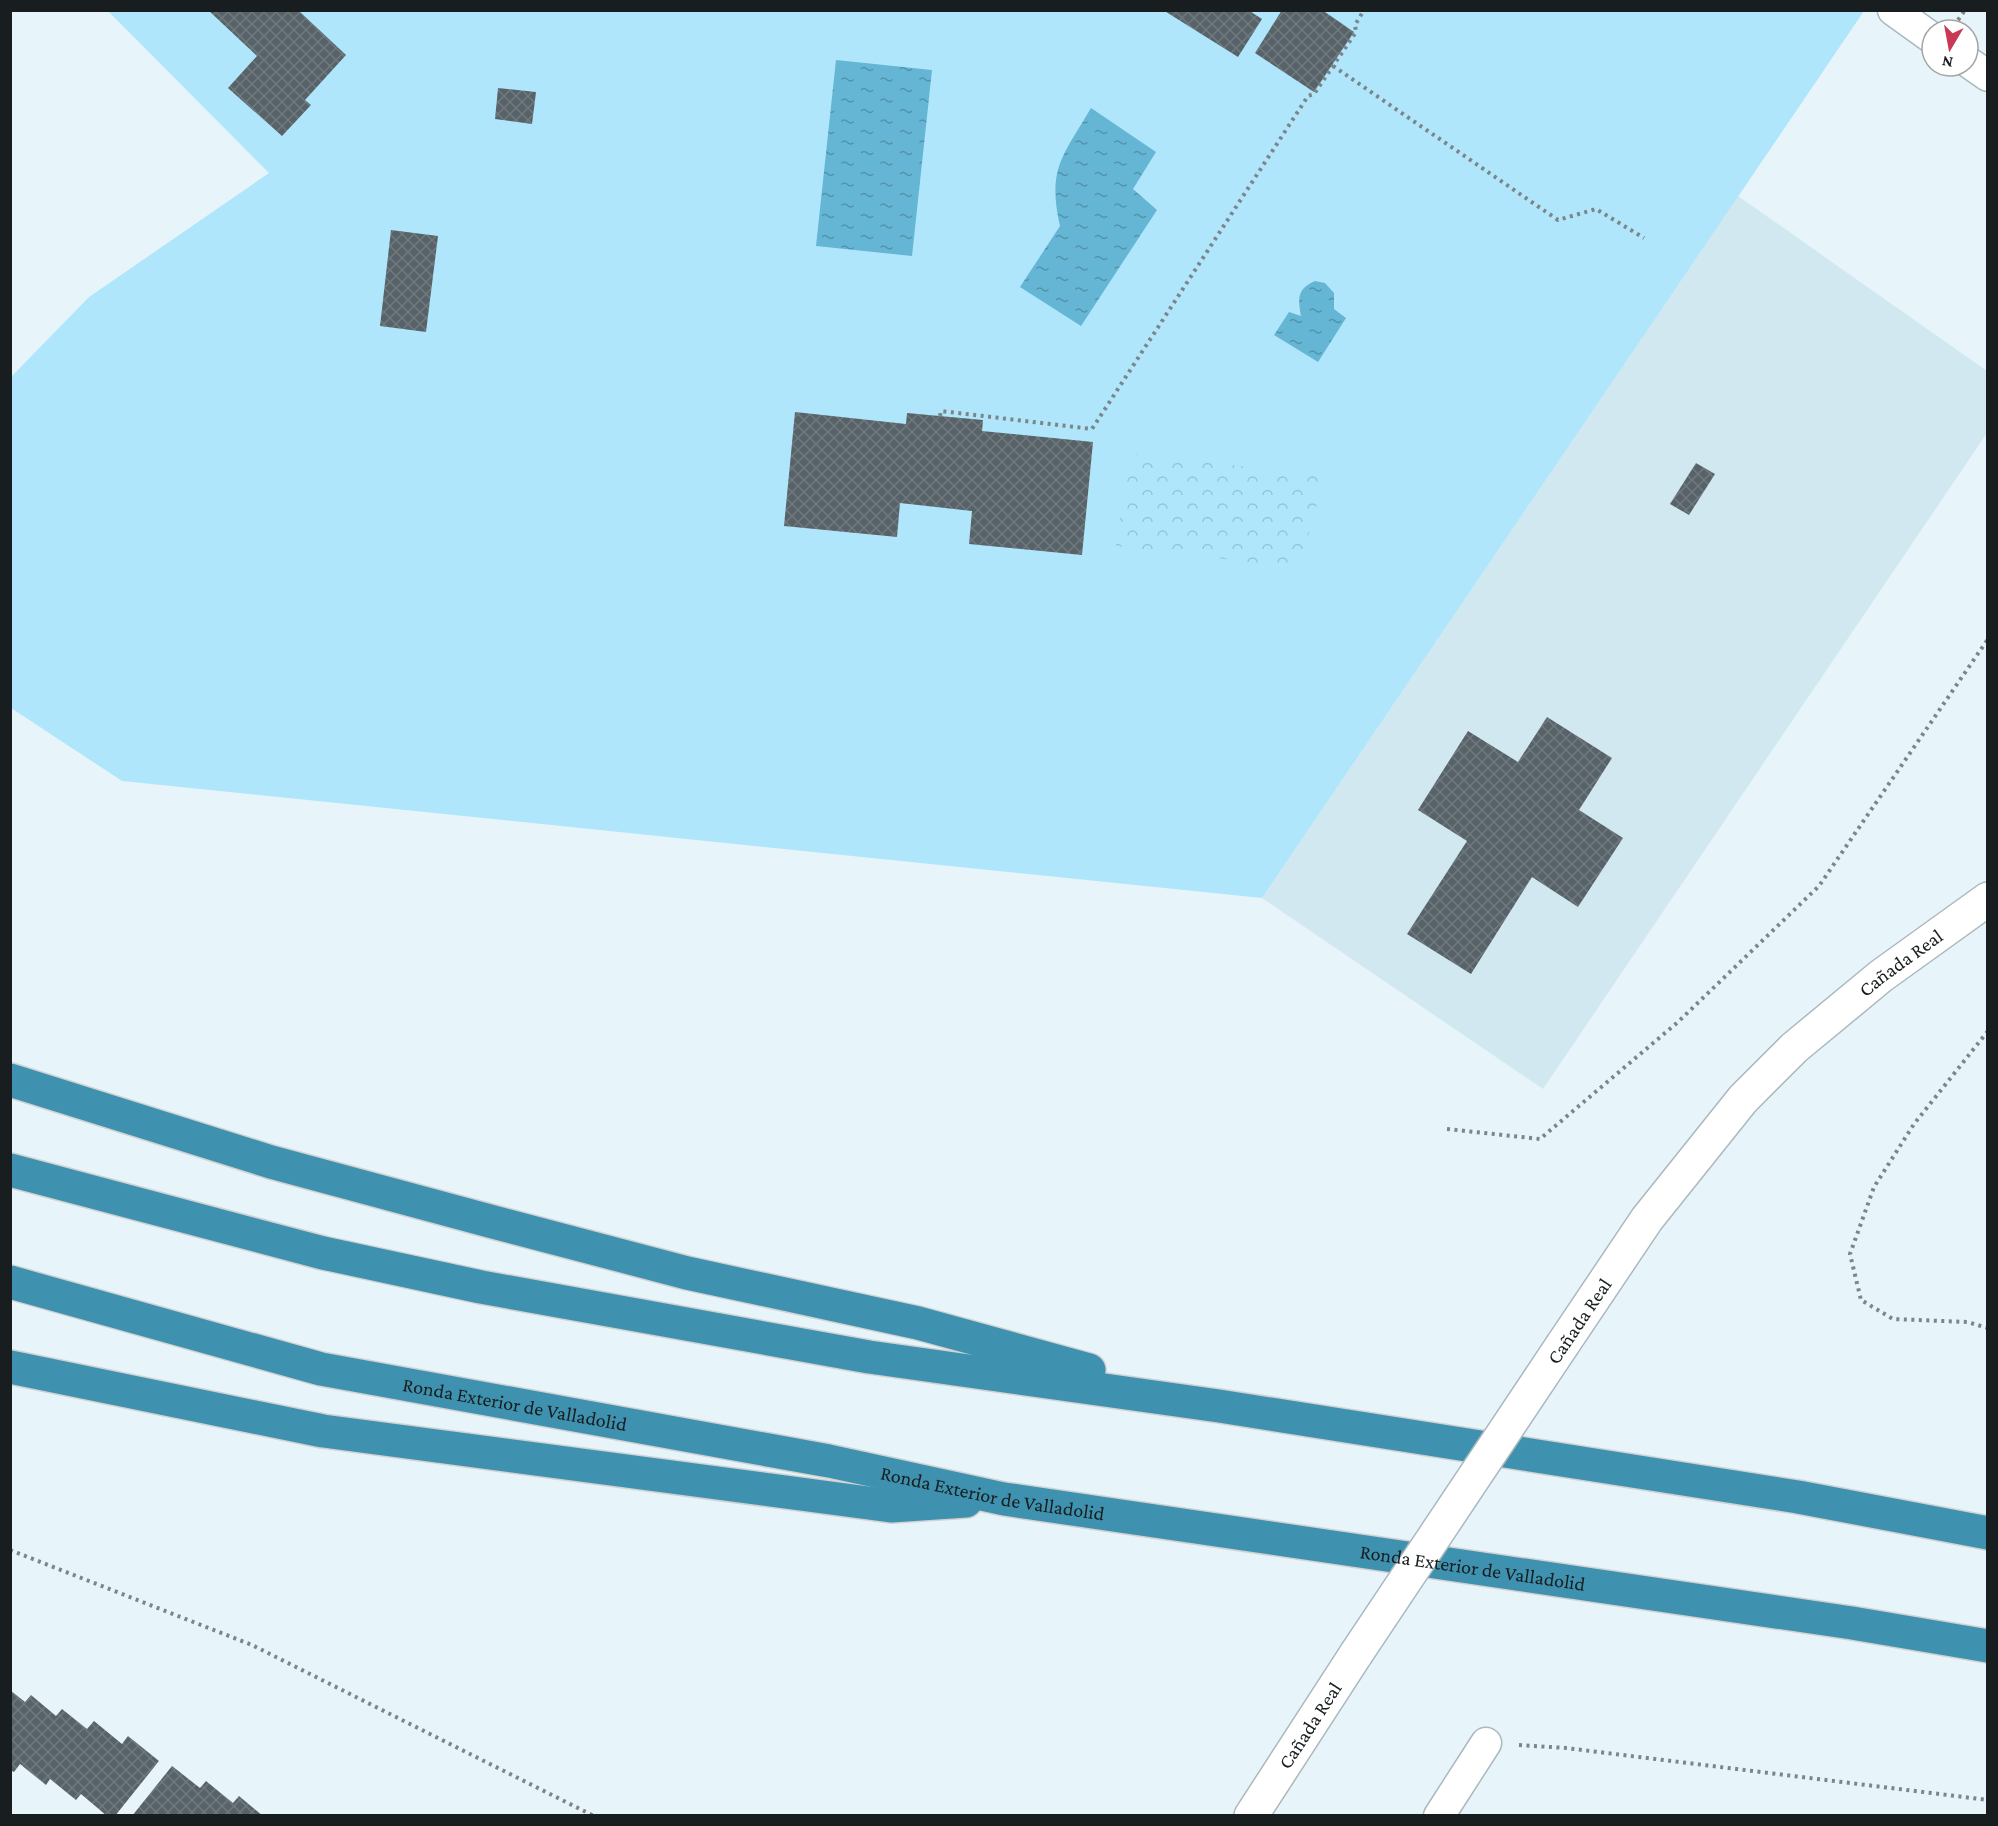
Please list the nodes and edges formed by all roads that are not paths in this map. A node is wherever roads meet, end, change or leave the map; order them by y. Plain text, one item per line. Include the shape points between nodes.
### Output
1 (1893, 10) edge
2 (1920, 29) edge
3 (1988, 899) edge
4 (10, 1080) edge
5 (10, 1170) edge
6 (10, 1282) edge
7 (10, 1367) edge
8 (1219, 1406) junction
9 (1004, 1499) junction
10 (1988, 1533) edge
11 (1988, 1646) edge
12 (1486, 1743) road end
13 (1251, 1815) edge
14 (1438, 1815) edge

1 - 2 street
3 - 13 street, Cañada Real, bridge via 1881,976 1794,1048 1743,1099 1647,1219
4 - 8 highway via 271,1162 687,1273 918,1323
5 - 8 highway via 322,1253 481,1287 869,1357
6 - 9 highway, Ronda Exterior de Valladolid via 321,1369 829,1461
7 - 9 highway via 359,1436 891,1506
8 - 10 highway via 1798,1497
9 - 11 highway, Ronda Exterior de Valladolid
12 - 14 street

